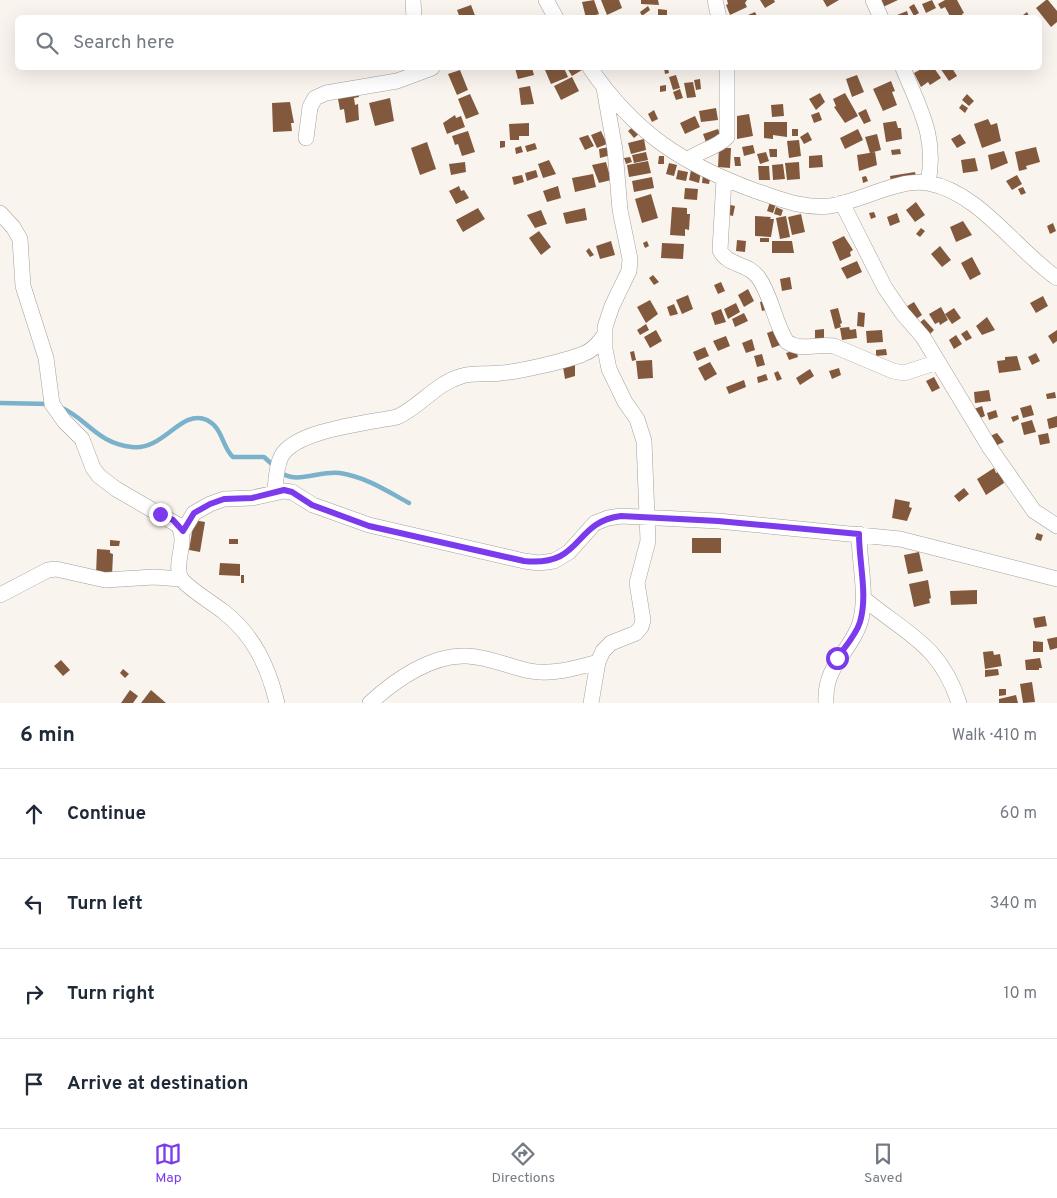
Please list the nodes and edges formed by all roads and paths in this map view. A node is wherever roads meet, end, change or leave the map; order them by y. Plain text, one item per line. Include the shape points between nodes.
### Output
1 (413, 0) edge
2 (546, 0) edge
3 (716, 0) edge
4 (873, 0) edge
5 (414, 15) edge
6 (554, 15) edge
7 (718, 15) edge
8 (880, 15) edge
9 (427, 70) edge
10 (591, 70) edge
11 (727, 70) edge
12 (904, 70) edge
13 (604, 88) junction
14 (306, 138) dead end
15 (688, 160) junction
16 (724, 179) junction
17 (928, 183) junction
18 (842, 203) junction
19 (0, 213) edge
20 (1057, 278) edge
21 (603, 337) junction
22 (938, 362) junction
23 (275, 491) junction
24 (646, 517) junction
25 (1057, 526) edge
26 (183, 531) junction
27 (859, 534) junction
28 (181, 579) junction
29 (1057, 579) edge
30 (0, 595) edge
31 (864, 598) junction
32 (598, 662) junction
33 (277, 703) edge
34 (370, 703) edge
35 (591, 703) edge
36 (826, 703) edge
37 (959, 703) edge

1 - 5 street
2 - 6 street
3 - 7 street
4 - 8 street
9 - 14 street via 397,81 326,93 315,98 310,107
10 - 13 street
11 - 15 street via 728,137
12 - 17 street via 930,141 932,155
13 - 15 street via 622,110 658,143
13 - 21 street via 615,150 620,210 630,259 629,271 612,306
15 - 16 street
16 - 18 street via 796,205
16 - 22 street via 720,250 726,259 749,268 758,277 787,342 801,348 834,346 904,373
17 - 18 street via 895,187
17 - 20 street via 977,206 1024,252
18 - 22 street via 885,288
19 - 26 street via 20,239 23,286 46,358 49,394 55,408 82,439 99,476 173,520
21 - 23 street via 584,354 503,373 464,375 452,379 397,417 304,437 286,449 280,458
21 - 24 street via 609,369 637,418 644,441
22 - 25 street via 1026,501 1034,511
23 - 24 street via 292,492 312,505 369,526 524,561 554,561 569,552 595,523 602,520 621,516
23 - 26 street via 210,504 194,513
24 - 27 street
24 - 32 street via 648,541 637,583 643,620 641,628 611,644
26 - 28 street via 177,566
27 - 29 street via 932,546
27 - 31 street
28 - 30 street via 105,580 56,569
28 - 33 street via 246,632 271,676
31 - 36 street via 859,624 831,673
31 - 37 street via 915,635 947,674
32 - 34 street via 542,672 486,658 447,658 423,666
32 - 35 street

